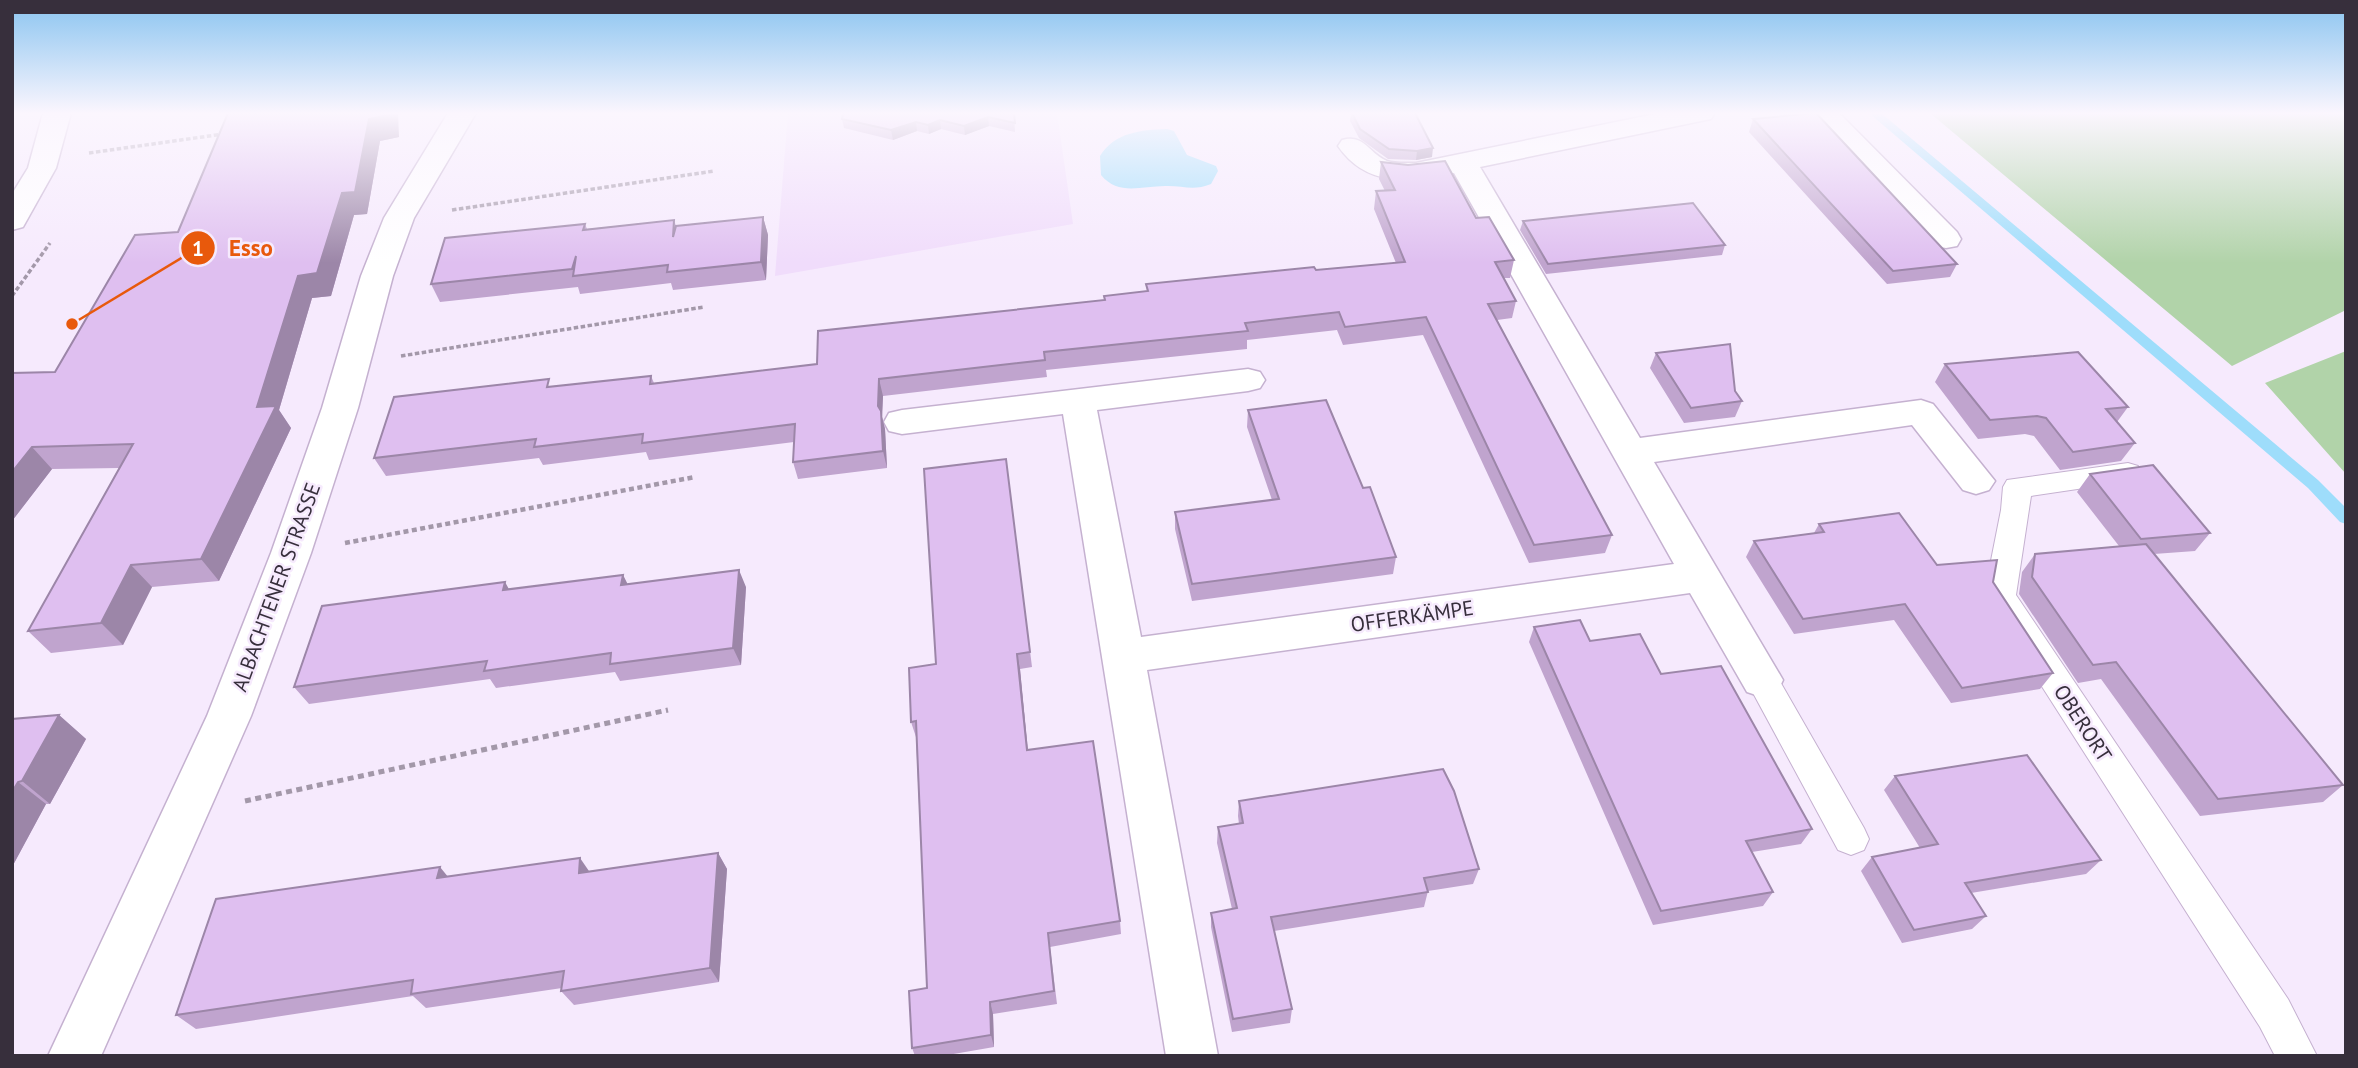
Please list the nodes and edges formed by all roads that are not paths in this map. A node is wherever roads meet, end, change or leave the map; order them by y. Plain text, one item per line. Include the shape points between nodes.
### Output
1 (43, 163) edge
2 (433, 163) edge
3 (1367, 163) edge
4 (1463, 163) joint
5 (1871, 163) edge
6 (12, 221) edge
7 (1945, 239) dead end
8 (1248, 380) dead end
9 (1079, 402) junction
10 (902, 422) dead end
11 (1631, 452) junction
12 (2150, 470) edge
13 (1976, 481) dead end
14 (1701, 576) junction
15 (1124, 656) junction
16 (1762, 680) joint
17 (1851, 839) dead end
18 (74, 1056) edge
19 (1192, 1056) edge
20 (2297, 1056) edge

1 - 6 street
2 - 18 street, ALBACHTENER STRASSE via 399,218 377,276 291,553 229,716
3 - 4 street via 1388,171 1416,172
4 - 11 street
5 - 7 street
8 - 9 street
9 - 10 street
9 - 15 street
11 - 13 street via 1921,412
11 - 14 street
12 - 20 lane, OBERORT via 2017,487 2017,510 2000,596
14 - 15 street, OFFERKÄMPE
14 - 16 street
15 - 19 street
16 - 17 lane

